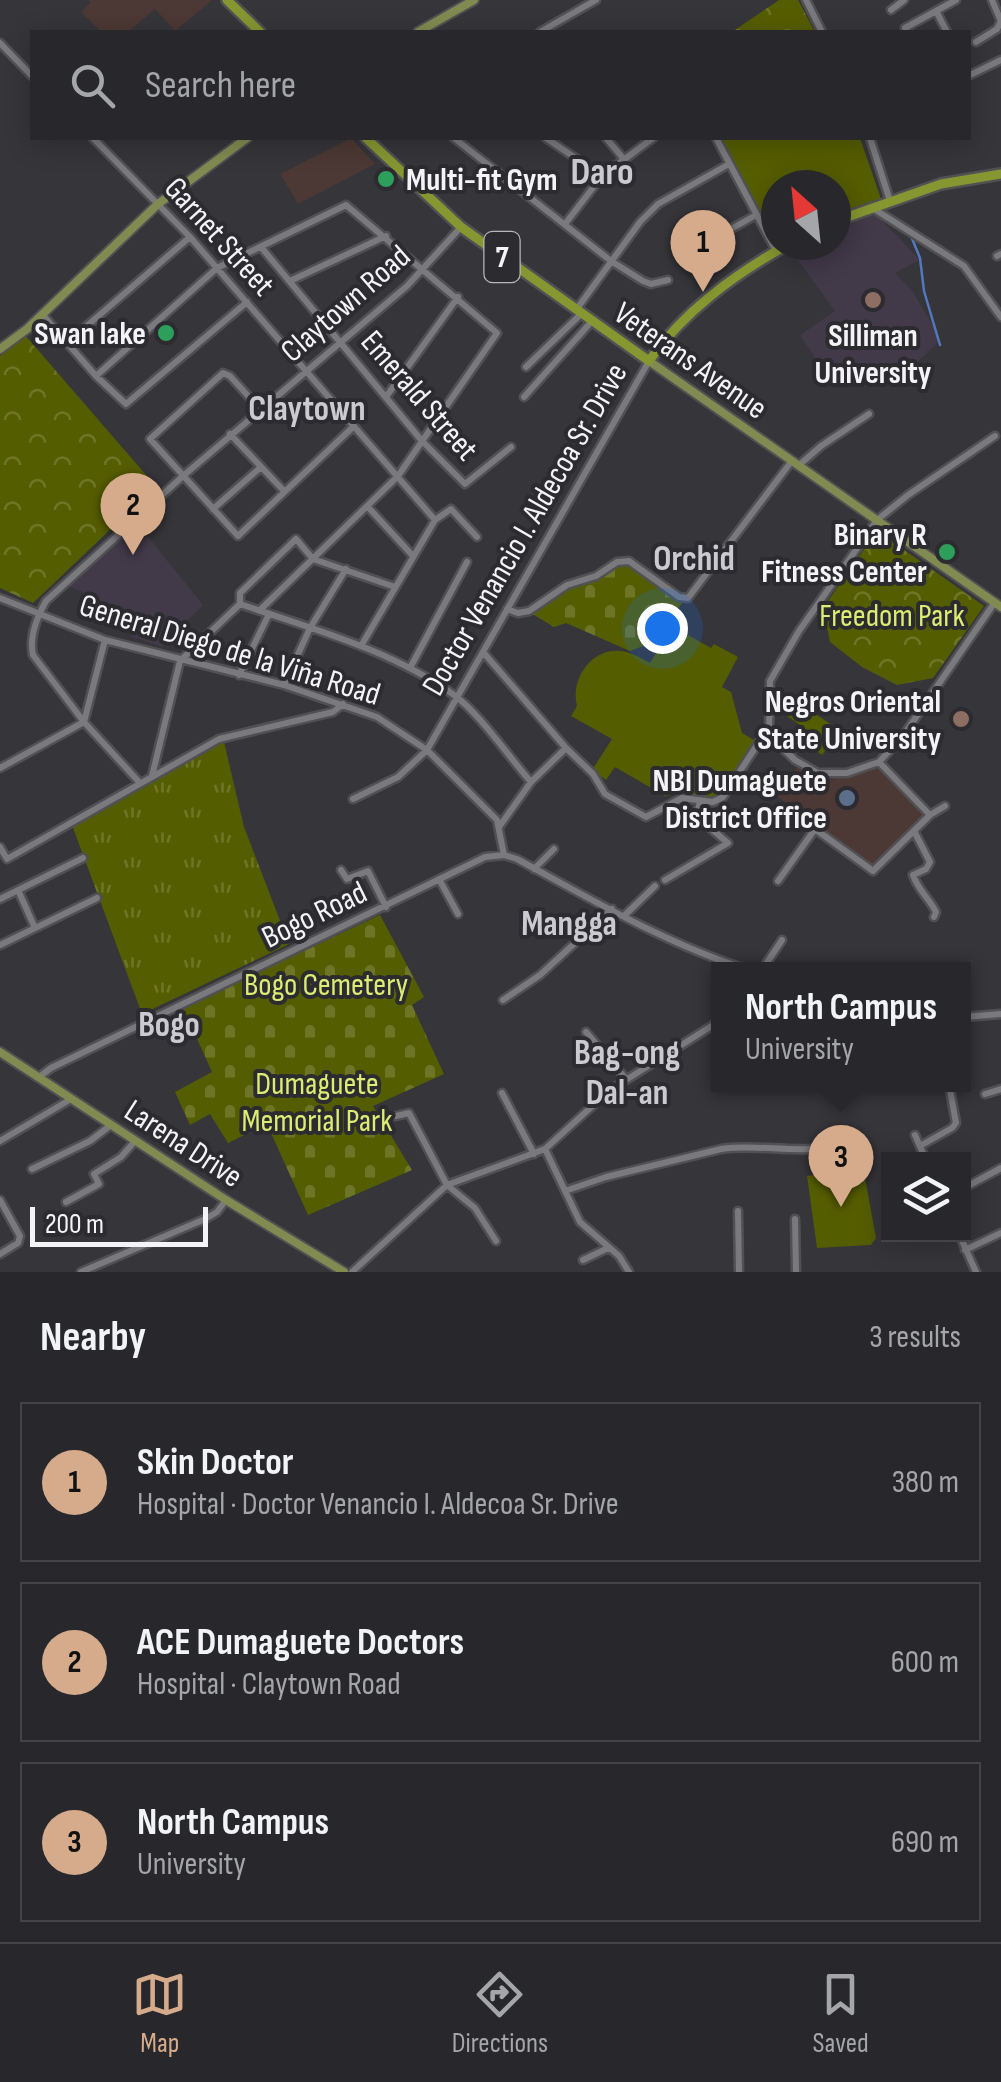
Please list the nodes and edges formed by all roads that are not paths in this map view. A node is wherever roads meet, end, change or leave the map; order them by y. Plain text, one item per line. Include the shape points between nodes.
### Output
1 (227, 0) edge
2 (474, 0) edge
3 (596, 0) edge
4 (806, 0) edge
5 (904, 0) edge
6 (956, 0) edge
7 (992, 0) edge
8 (890, 10) dead end
9 (936, 11) junction
10 (905, 28) dead end
11 (258, 30) edge
12 (422, 30) edge
13 (544, 30) edge
14 (821, 30) edge
15 (946, 30) edge
16 (976, 42) dead end
17 (0, 43) edge
18 (1001, 60) edge
19 (30, 74) edge
20 (971, 75) edge
21 (95, 140) edge
22 (244, 140) edge
23 (368, 140) edge
24 (457, 140) edge
25 (549, 140) edge
26 (608, 140) edge
27 (650, 140) edge
28 (717, 140) edge
29 (871, 140) edge
30 (623, 158) junction
31 (729, 164) junction
32 (1001, 174) edge
33 (602, 176) junction
34 (890, 201) junction
35 (158, 204) junction
36 (871, 207) junction
37 (756, 215) junction
38 (851, 216) edge
39 (565, 224) junction
40 (761, 224) edge
41 (461, 226) junction
42 (722, 234) dead end
43 (386, 236) junction
44 (190, 238) junction
45 (261, 246) junction
46 (611, 260) junction
47 (762, 260) edge
48 (217, 268) junction
49 (425, 269) junction
50 (668, 280) dead end
51 (290, 281) junction
52 (458, 297) junction
53 (247, 302) junction
54 (579, 312) junction
55 (42, 314) junction
56 (1001, 316) edge
57 (592, 321) junction
58 (67, 343) junction
59 (340, 343) junction
60 (0, 349) edge
61 (649, 361) junction
62 (526, 367) dead end
63 (307, 371) junction
64 (96, 376) junction
65 (386, 397) junction
66 (524, 397) dead end
67 (260, 409) junction
68 (869, 414) dead end
69 (354, 426) junction
70 (230, 434) junction
71 (996, 436) dead end
72 (422, 441) junction
73 (511, 447) dead end
74 (795, 464) junction
75 (261, 467) junction
76 (182, 476) junction
77 (398, 476) junction
78 (284, 491) junction
79 (367, 506) junction
80 (212, 508) junction
81 (434, 520) junction
82 (878, 520) junction
83 (476, 537) dead end
84 (413, 556) junction
85 (314, 558) junction
86 (467, 562) dead end
87 (346, 570) junction
88 (395, 587) junction
89 (0, 598) edge
90 (240, 604) junction
91 (998, 604) edge
92 (506, 610) junction
93 (264, 612) junction
94 (38, 615) junction
95 (310, 628) junction
96 (105, 640) junction
97 (360, 646) junction
98 (483, 652) junction
99 (180, 661) junction
100 (410, 668) junction
101 (239, 675) junction
102 (284, 685) junction
103 (457, 697) junction
104 (343, 704) junction
105 (84, 722) junction
106 (769, 735) junction
107 (566, 748) junction
108 (427, 750) junction
109 (878, 762) junction
110 (0, 768) edge
111 (152, 776) junction
112 (140, 782) junction
113 (531, 782) junction
114 (353, 798) dead end
115 (700, 802) junction
116 (945, 806) dead end
117 (930, 815) junction
118 (500, 826) junction
119 (914, 830) junction
120 (0, 847) edge
121 (554, 849) dead end
122 (504, 855) junction
123 (83, 858) dead end
124 (534, 868) junction
125 (340, 870) dead end
126 (439, 880) junction
127 (665, 880) dead end
128 (778, 881) dead end
129 (655, 886) dead end
130 (18, 890) junction
131 (97, 898) dead end
132 (0, 899) edge
133 (386, 907) junction
134 (612, 909) junction
135 (458, 914) dead end
136 (624, 916) junction
137 (934, 917) dead end
138 (35, 928) junction
139 (782, 940) dead end
140 (0, 944) edge
141 (723, 962) edge
142 (767, 962) edge
143 (502, 1000) dead end
144 (1001, 1014) edge
145 (971, 1016) edge
146 (711, 1026) edge
147 (586, 1032) dead end
148 (0, 1052) edge
149 (39, 1077) junction
150 (626, 1079) junction
151 (1001, 1088) edge
152 (502, 1092) dead end
153 (950, 1092) edge
154 (986, 1094) dead end
155 (70, 1099) junction
156 (396, 1116) dead end
157 (111, 1125) junction
158 (916, 1136) dead end
159 (0, 1141) edge
160 (135, 1141) junction
161 (850, 1142) dead end
162 (920, 1146) junction
163 (545, 1149) junction
164 (923, 1152) edge
165 (534, 1154) junction
166 (1001, 1168) edge
167 (32, 1169) dead end
168 (971, 1184) edge
169 (447, 1185) junction
170 (565, 1191) junction
171 (0, 1200) edge
172 (226, 1200) junction
173 (66, 1202) dead end
174 (738, 1211) dead end
175 (795, 1219) dead end
176 (1001, 1233) edge
177 (496, 1241) dead end
178 (962, 1242) edge
179 (608, 1248) junction
180 (966, 1250) junction
181 (0, 1254) edge
182 (583, 1260) dead end
183 (96, 1268) edge
184 (81, 1272) edge
185 (344, 1272) edge
186 (352, 1272) edge
187 (629, 1272) edge
188 (739, 1272) edge
189 (796, 1272) edge
190 (976, 1272) edge

1 - 11 highway
2 - 12 main road
3 - 13 street
4 - 14 street
5 - 8 street
6 - 9 street
7 - 16 street via 1001,21
9 - 10 street
9 - 15 street
17 - 19 street
18 - 20 street
21 - 35 street, Garnet Street
22 - 35 main road
23 - 41 highway, Veterans Avenue / 7
24 - 39 street
25 - 33 street
26 - 30 street
27 - 30 street
28 - 31 street
29 - 34 street
30 - 33 street
31 - 37 street
31 - 46 street via 658,204
32 - 34 highway
33 - 39 street
34 - 36 highway
35 - 44 street, Garnet Street
35 - 55 main road
36 - 38 highway
36 - 56 street via 964,266
37 - 40 street
37 - 42 street
39 - 46 street
41 - 49 street, Claytown Road
41 - 54 highway, Veterans Avenue / 7
43 - 45 street via 346,204
43 - 49 street
43 - 51 street
44 - 48 street, Garnet Street
44 - 58 street
45 - 48 street
45 - 51 street, Emerald Street
46 - 50 street via 643,281
46 - 54 street
47 - 61 highway, Doctor Venancio I. Aldecoa Sr. Drive via 694,310
48 - 53 street, Garnet Street
48 - 64 street
49 - 52 street
49 - 59 street, Claytown Road
51 - 59 street, Emerald Street
52 - 65 street
52 - 72 street via 497,332
53 - 63 street, Garnet Street
53 - 64 street via 126,404
54 - 57 highway, Veterans Avenue / 7
54 - 62 street
55 - 58 street
55 - 60 main road
57 - 61 highway, Veterans Avenue / 7
57 - 66 street
58 - 64 street
59 - 63 street, Claytown Road
59 - 65 street, Emerald Street
61 - 74 main road, Veterans Avenue / 7
61 - 92 street, Doctor Venancio I. Aldecoa Sr. Drive
63 - 67 street, Claytown Road
63 - 69 street, Garnet Street
65 - 72 street, Emerald Street
67 - 70 street, Claytown Road
67 - 76 street via 230,376 220,375 150,439
68 - 74 street
69 - 77 street, Garnet Street
69 - 78 street
70 - 75 street
70 - 76 street, Claytown Road
71 - 82 street
72 - 73 street, Emerald Street via 465,484
72 - 77 street
74 - 82 main road, Veterans Avenue / 7
74 - 92 street via 688,598 629,561 567,584 529,611
75 - 78 street
75 - 80 street
76 - 80 street
76 - 94 street, Claytown Road via 58,587
77 - 79 street
77 - 81 street, Garnet Street
78 - 80 street via 238,536
79 - 84 street
79 - 85 street
81 - 83 street via 451,509
81 - 84 street
82 - 91 main road, Veterans Avenue / 7
82 - 106 street via 770,681
84 - 88 street
85 - 87 street
85 - 90 street via 296,540 240,593
85 - 93 street
86 - 100 street
87 - 88 street
87 - 95 street
88 - 97 street
89 - 94 street, General Diego de la Viña Road
90 - 93 street
90 - 99 street
91 - 109 street
92 - 98 street, Doctor Venancio I. Aldecoa Sr. Drive
93 - 95 street
93 - 101 street
94 - 96 street, General Diego de la Viña Road
94 - 105 street via 34,655
95 - 97 street
95 - 102 street
96 - 99 street, General Diego de la Viña Road
96 - 105 street
97 - 100 street
98 - 103 street, Doctor Venancio I. Aldecoa Sr. Drive
98 - 107 street
99 - 101 street, General Diego de la Viña Road
99 - 111 street
100 - 103 street
101 - 102 street, General Diego de la Viña Road
102 - 104 street, General Diego de la Viña Road
103 - 108 street, Doctor Venancio I. Aldecoa Sr. Drive
103 - 113 street
104 - 108 street, General Diego de la Viña Road
104 - 111 street via 223,737
105 - 110 street
105 - 112 street
106 - 109 street via 818,772 846,773
106 - 115 street via 723,797
107 - 113 street
107 - 115 street via 604,794 646,817 682,798
108 - 114 street, Doctor Venancio I. Aldecoa Sr. Drive via 398,777
108 - 118 street, General Diego de la Viña Road
109 - 117 street
111 - 112 street
112 - 120 street via 7,860
113 - 118 street
115 - 127 street via 708,826 728,843
116 - 117 street
117 - 119 street
118 - 122 street
119 - 128 street via 871,871 815,829
119 - 137 street via 930,862 913,875
121 - 124 street
122 - 124 street
122 - 126 street, Bogo Road
123 - 130 street
124 - 134 street
125 - 133 street via 347,879 369,872
126 - 133 street, Bogo Road
126 - 135 street
129 - 136 street
130 - 132 street
130 - 138 street
131 - 138 street
133 - 149 street, Bogo Road
134 - 136 street
134 - 143 street
136 - 141 street
138 - 140 street
139 - 142 street
144 - 145 street
146 - 150 street
147 - 150 street
148 - 149 main road, Larena Drive
149 - 155 main road, Larena Drive
150 - 163 street
151 - 154 street
152 - 165 street
153 - 162 street via 956,1122
155 - 157 main road, Larena Drive
155 - 159 street
156 - 169 street via 409,1114
157 - 160 main road, Larena Drive
157 - 167 street
158 - 162 street
160 - 172 main road, Larena Drive
160 - 173 street via 94,1174 99,1184
161 - 170 street via 801,1151 720,1149
162 - 164 street
163 - 165 street
163 - 170 street
165 - 169 street
166 - 168 street
169 - 177 street via 474,1208
169 - 186 street
170 - 179 street via 580,1222
171 - 181 street via 20,1240
172 - 183 street via 206,1219
172 - 185 main road, Larena Drive
174 - 188 street
175 - 189 street
176 - 180 street
178 - 180 street
179 - 182 street
179 - 187 street
180 - 190 street
183 - 184 street

